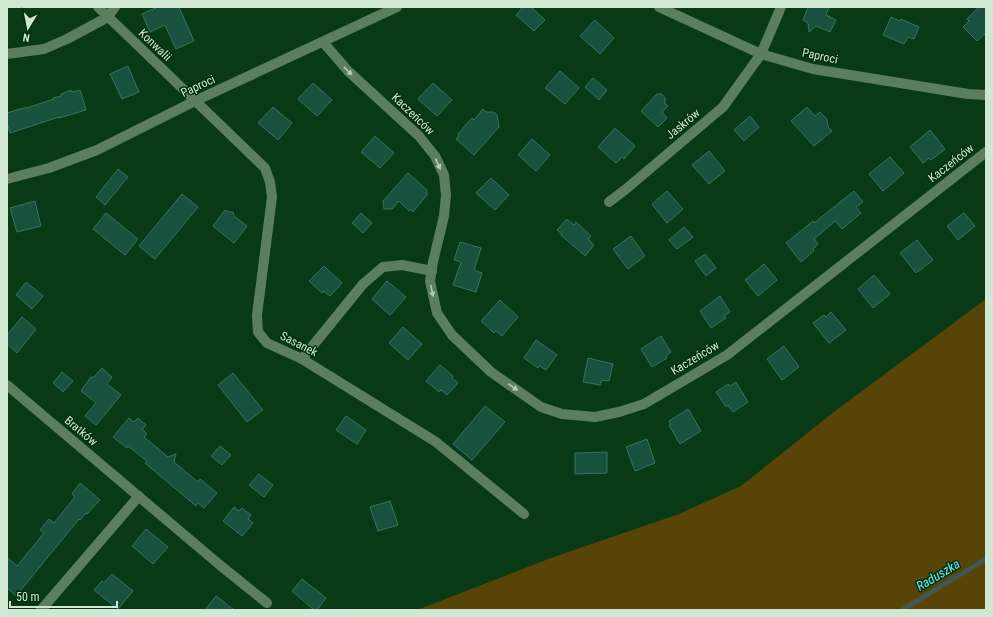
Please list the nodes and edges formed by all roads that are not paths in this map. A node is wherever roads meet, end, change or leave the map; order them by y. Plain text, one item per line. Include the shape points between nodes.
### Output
1 (98, 7) edge
2 (115, 7) edge
3 (397, 7) edge
4 (659, 7) edge
5 (781, 7) edge
6 (108, 17) junction
7 (322, 42) junction
8 (7, 54) edge
9 (761, 54) junction
10 (986, 95) edge
11 (195, 101) junction
12 (986, 152) edge
13 (7, 179) edge
14 (610, 202) dead end
15 (432, 271) junction
16 (302, 360) junction
17 (7, 385) edge
18 (139, 496) junction
19 (524, 514) dead end
20 (267, 603) dead end
21 (41, 610) edge

1 - 6 street, Konwalii
2 - 6 street
3 - 7 street, Paproci
4 - 9 street, Paproci
5 - 9 street, Jaskrów
6 - 8 street via 44,49
6 - 11 street, Konwalii
7 - 11 street, Paproci
7 -> 15 street, Kaczeńców via 348,71 419,136 444,175 444,216
9 - 10 street, Paproci via 820,70
9 - 14 street, Jaskrów via 723,107
11 - 13 street, Paproci via 97,150 49,168
11 - 16 street, Sasanek via 265,168 272,197 257,315 258,332 268,343
15 -> 12 street, Kaczeńców via 430,281 437,313 452,335 491,372 541,407 562,414 595,416 619,412 644,404 727,355
15 - 16 street via 402,265 383,267 363,284
16 - 19 street, Sasanek via 436,442
17 - 18 street, Bratków
18 - 20 street, Bratków
18 - 21 street

